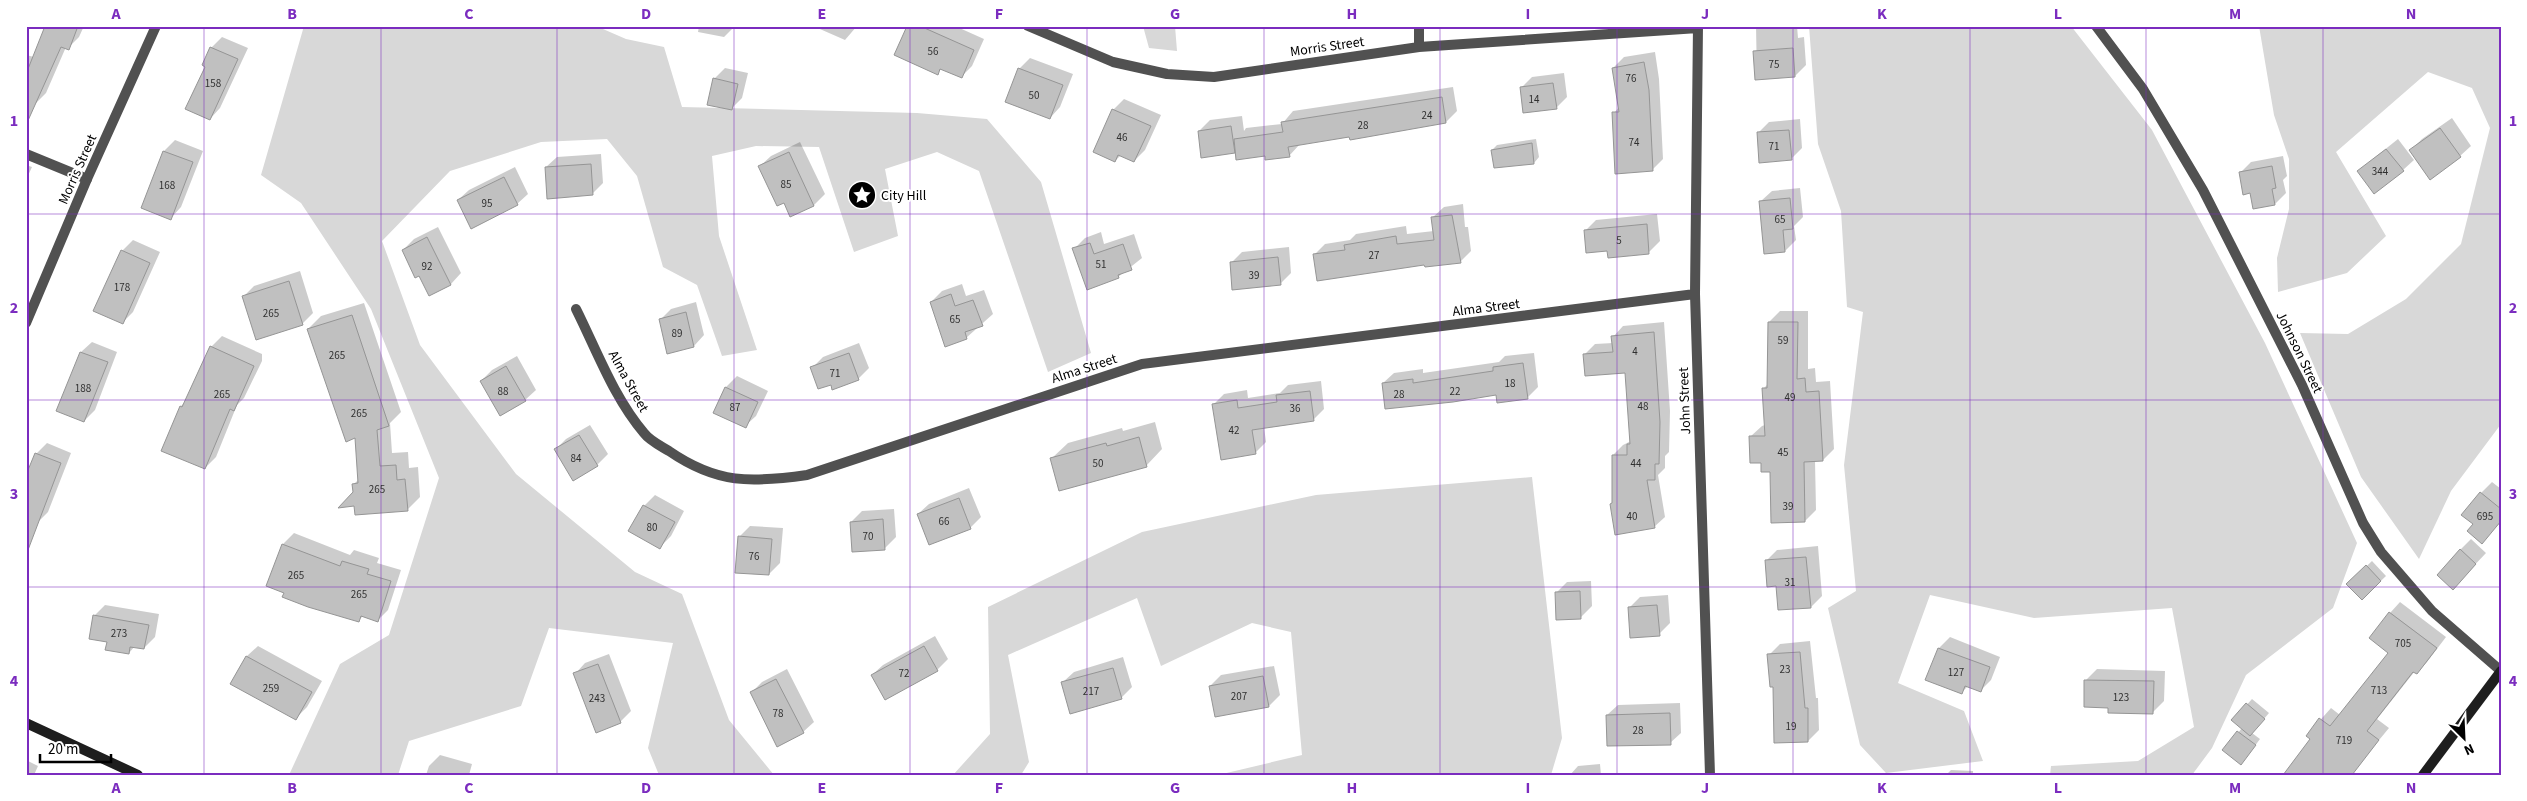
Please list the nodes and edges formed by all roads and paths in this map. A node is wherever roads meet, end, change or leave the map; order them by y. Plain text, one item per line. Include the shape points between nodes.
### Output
1 (156, 26) edge
2 (1028, 26) edge
3 (1419, 26) edge
4 (2096, 26) edge
5 (1698, 27) edge
6 (1419, 47) junction
7 (26, 154) edge
8 (87, 179) junction
9 (1695, 294) junction
10 (576, 309) dead end
11 (26, 324) edge
12 (2501, 671) edge
13 (26, 723) edge
14 (138, 775) edge
15 (1710, 775) edge
16 (2423, 775) edge

1 - 8 street, Morris Street
2 - 6 street, Morris Street via 1113,62 1168,74 1214,77
3 - 6 street
4 - 12 street, Johnson Street via 2144,88 2203,190 2302,385 2381,552 2432,611
5 - 6 street, Morris Street
5 - 9 street, John Street
7 - 8 street
8 - 11 street, Morris Street
9 - 10 street, Alma Street via 1142,364 807,475 750,481 690,466 645,435 620,400
9 - 15 street, John Street
12 - 16 street
13 - 14 street

